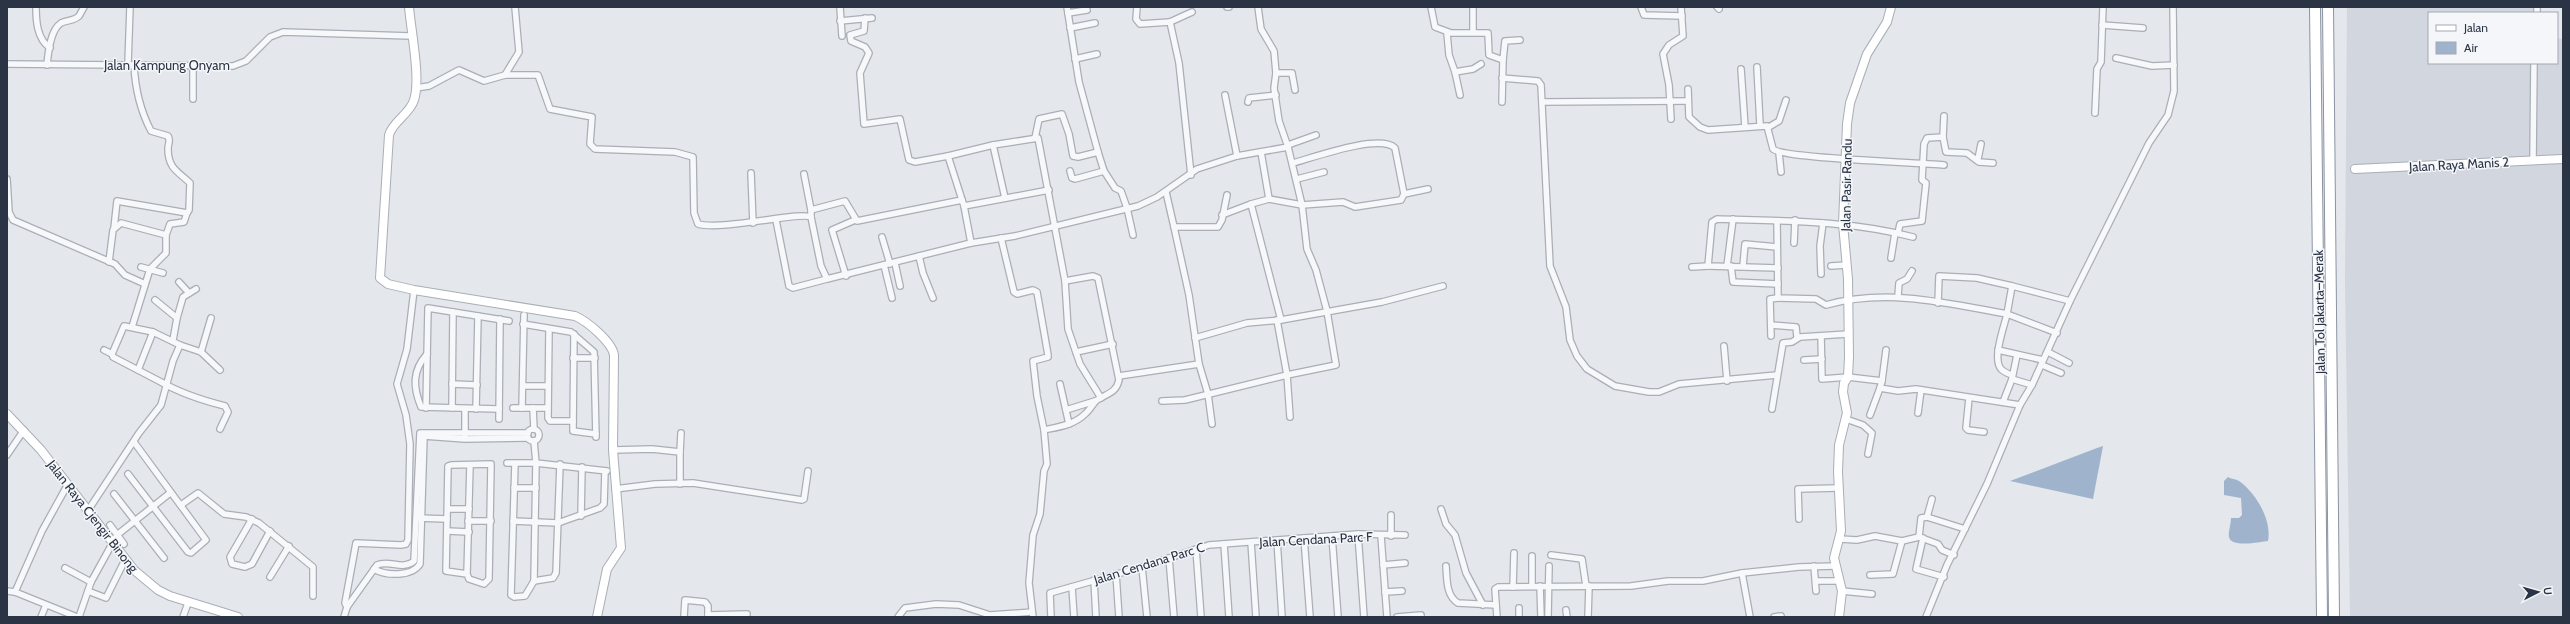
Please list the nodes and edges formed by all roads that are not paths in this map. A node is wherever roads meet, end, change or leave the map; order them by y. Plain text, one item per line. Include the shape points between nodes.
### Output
1 (36, 7) edge
2 (84, 7) edge
3 (130, 7) edge
4 (409, 7) edge
5 (515, 7) edge
6 (840, 7) edge
7 (845, 7) edge
8 (1137, 7) edge
9 (1258, 7) edge
10 (1431, 7) edge
11 (1473, 7) edge
12 (1641, 7) edge
13 (1681, 7) edge
14 (1891, 7) edge
15 (2103, 7) edge
16 (2173, 7) edge
17 (2315, 7) edge
18 (2328, 7) edge
19 (1068, 10) edge
20 (1087, 10) dead end
21 (1192, 12) dead end
22 (1682, 16) junction
23 (865, 18) junction
24 (872, 18) dead end
25 (840, 21) junction
26 (1170, 22) junction
27 (1095, 24) dead end
28 (2102, 24) junction
29 (1070, 28) junction
30 (2142, 28) dead end
31 (1473, 32) junction
32 (1447, 33) junction
33 (412, 36) junction
34 (842, 36) dead end
35 (1520, 40) dead end
36 (50, 48) junction
37 (1097, 54) dead end
38 (2116, 58) dead end
39 (1075, 59) junction
40 (1503, 60) junction
41 (7, 64) edge
42 (128, 64) junction
43 (134, 64) junction
44 (1481, 64) dead end
45 (2534, 64) edge
46 (47, 65) junction
47 (2174, 65) junction
48 (193, 66) junction
49 (1756, 67) dead end
50 (1741, 69) dead end
51 (1455, 72) junction
52 (1276, 73) junction
53 (506, 75) junction
54 (1502, 78) junction
55 (416, 88) junction
56 (1688, 89) dead end
57 (1295, 90) dead end
58 (1225, 95) dead end
59 (1276, 95) junction
60 (1460, 95) dead end
61 (193, 99) dead end
62 (1786, 100) dead end
63 (1670, 101) junction
64 (1688, 101) junction
65 (1248, 102) dead end
66 (1502, 102) dead end
67 (1543, 102) junction
68 (2096, 113) dead end
69 (1944, 116) dead end
70 (1671, 119) dead end
71 (1760, 125) junction
72 (1745, 127) junction
73 (1769, 127) junction
74 (1316, 135) dead end
75 (1943, 137) junction
76 (1035, 138) junction
77 (1981, 144) dead end
78 (993, 145) junction
79 (1288, 146) junction
80 (1098, 152) junction
81 (1261, 152) junction
82 (1779, 153) junction
83 (948, 156) junction
84 (1237, 156) junction
85 (1846, 158) junction
86 (1978, 159) junction
87 (2563, 159) edge
88 (2533, 161) junction
89 (1923, 162) junction
90 (1293, 163) junction
91 (1993, 163) dead end
92 (1944, 165) dead end
93 (2355, 169) dead end
94 (1070, 171) dead end
95 (1104, 171) junction
96 (1324, 172) dead end
97 (1781, 172) dead end
98 (750, 173) dead end
99 (804, 174) dead end
100 (1191, 175) junction
101 (7, 179) edge
102 (1297, 179) junction
103 (1428, 189) dead end
104 (1048, 190) junction
105 (1166, 192) junction
106 (1404, 194) junction
107 (1227, 195) dead end
108 (1005, 198) junction
109 (1269, 199) junction
110 (963, 203) junction
111 (1251, 204) junction
112 (1302, 205) junction
113 (1127, 208) junction
114 (811, 210) junction
115 (187, 213) junction
116 (1222, 215) junction
117 (811, 218) junction
118 (1733, 219) junction
119 (776, 220) junction
120 (855, 220) junction
121 (1794, 220) junction
122 (1777, 221) junction
123 (753, 222) junction
124 (1823, 223) junction
125 (1843, 224) junction
126 (1055, 226) junction
127 (1174, 227) junction
128 (114, 228) junction
129 (1897, 233) junction
130 (166, 235) junction
131 (1133, 235) dead end
132 (882, 237) dead end
133 (1913, 237) dead end
134 (1001, 238) junction
135 (971, 243) junction
136 (1794, 243) dead end
137 (1777, 247) junction
138 (919, 256) junction
139 (1891, 258) dead end
140 (109, 262) junction
141 (884, 264) junction
142 (893, 264) junction
143 (1847, 265) junction
144 (1708, 266) junction
145 (1729, 266) junction
146 (1743, 266) junction
147 (1831, 266) dead end
148 (141, 267) dead end
149 (1692, 267) dead end
150 (1778, 268) junction
151 (150, 269) junction
152 (1912, 271) dead end
153 (163, 273) dead end
154 (1821, 274) dead end
155 (846, 276) junction
156 (827, 279) junction
157 (179, 282) dead end
158 (1065, 282) junction
159 (145, 284) junction
160 (1778, 284) junction
161 (900, 286) dead end
162 (1443, 286) dead end
163 (2012, 286) junction
164 (196, 289) dead end
165 (414, 290) junction
166 (189, 293) junction
167 (1898, 296) junction
168 (892, 298) dead end
169 (933, 298) dead end
170 (1778, 298) junction
171 (1849, 298) junction
172 (155, 300) dead end
173 (428, 301) dead end
174 (2070, 301) junction
175 (1938, 303) junction
176 (428, 308) junction
177 (1327, 311) junction
178 (453, 312) junction
179 (2008, 314) junction
180 (524, 315) dead end
181 (478, 316) junction
182 (177, 318) junction
183 (211, 318) dead end
184 (500, 319) junction
185 (1279, 320) junction
186 (509, 321) dead end
187 (523, 324) junction
188 (1771, 325) junction
189 (132, 327) junction
190 (549, 329) junction
191 (153, 332) junction
192 (2057, 333) junction
193 (574, 334) junction
194 (1848, 334) junction
195 (1771, 336) dead end
196 (1821, 336) junction
197 (1797, 337) junction
198 (1195, 338) junction
199 (173, 340) junction
200 (1113, 344) junction
201 (180, 345) junction
202 (1724, 346) dead end
203 (104, 350) dead end
204 (1886, 350) dead end
205 (1998, 350) junction
206 (202, 352) junction
207 (1076, 352) junction
208 (2048, 352) junction
209 (112, 354) junction
210 (427, 354) junction
211 (2017, 355) junction
212 (573, 358) junction
213 (596, 358) junction
214 (1822, 359) junction
215 (1804, 360) dead end
216 (2042, 363) junction
217 (2070, 363) dead end
218 (1199, 364) junction
219 (138, 370) junction
220 (220, 370) dead end
221 (2062, 373) dead end
222 (1286, 375) junction
223 (1777, 375) junction
224 (1119, 376) junction
225 (1848, 377) junction
226 (2012, 377) junction
227 (1727, 381) junction
228 (1882, 381) junction
229 (452, 384) junction
230 (1060, 384) dead end
231 (166, 385) junction
232 (477, 385) junction
233 (2032, 385) junction
234 (522, 386) junction
235 (548, 386) junction
236 (1880, 388) junction
237 (1921, 390) junction
238 (1208, 394) junction
239 (1969, 398) junction
240 (1098, 400) junction
241 (1162, 401) dead end
242 (2003, 402) junction
243 (2020, 405) junction
244 (426, 408) junction
245 (452, 408) junction
246 (512, 408) dead end
247 (522, 408) junction
248 (534, 408) junction
249 (547, 408) junction
250 (465, 409) junction
251 (476, 409) junction
252 (499, 409) junction
253 (1772, 409) dead end
254 (1066, 410) junction
255 (1918, 413) dead end
256 (7, 414) edge
257 (1870, 415) dead end
258 (1290, 417) dead end
259 (499, 419) dead end
260 (1846, 419) junction
261 (573, 420) junction
262 (1069, 424) junction
263 (1212, 424) dead end
264 (220, 429) dead end
265 (534, 429) junction
266 (24, 430) junction
267 (1044, 430) junction
268 (1984, 432) dead end
269 (681, 433) dead end
270 (465, 437) junction
271 (530, 437) junction
272 (134, 442) junction
273 (613, 450) junction
274 (680, 452) junction
275 (7, 454) edge
276 (1868, 454) dead end
277 (507, 463) dead end
278 (515, 463) junction
279 (536, 463) junction
280 (560, 464) junction
281 (470, 465) junction
282 (582, 467) junction
283 (808, 471) dead end
284 (128, 474) dead end
285 (68, 484) junction
286 (680, 484) junction
287 (514, 488) junction
288 (536, 488) junction
289 (1838, 488) junction
290 (615, 489) junction
291 (170, 492) junction
292 (114, 494) dead end
293 (1932, 500) dead end
294 (152, 505) junction
295 (181, 505) junction
296 (448, 508) junction
297 (1441, 509) dead end
298 (469, 510) junction
299 (88, 512) junction
300 (1391, 515) dead end
301 (580, 516) junction
302 (1926, 517) junction
303 (418, 518) junction
304 (252, 519) junction
305 (447, 519) junction
306 (1799, 519) dead end
307 (134, 520) junction
308 (468, 521) junction
309 (491, 521) junction
310 (513, 521) junction
311 (536, 522) junction
312 (558, 523) junction
313 (110, 525) dead end
314 (1965, 528) junction
315 (270, 531) junction
316 (447, 531) junction
317 (468, 532) junction
318 (1358, 534) junction
319 (117, 535) junction
320 (1405, 535) dead end
321 (1332, 536) junction
322 (1381, 536) junction
323 (1391, 536) junction
324 (1304, 538) junction
325 (1921, 538) junction
326 (1840, 539) junction
327 (1277, 540) junction
328 (1902, 541) junction
329 (112, 542) junction
330 (1250, 542) junction
331 (124, 544) dead end
332 (1224, 544) junction
333 (289, 546) junction
334 (1196, 549) junction
335 (1514, 553) dead end
336 (1954, 555) junction
337 (1532, 556) dead end
338 (1551, 556) dead end
339 (164, 558) dead end
340 (1169, 558) junction
341 (125, 560) junction
342 (414, 560) junction
343 (420, 563) junction
344 (1405, 563) dead end
345 (1384, 566) junction
346 (1446, 566) dead end
347 (1549, 566) dead end
348 (1814, 566) junction
349 (1835, 566) junction
350 (1142, 567) junction
351 (65, 568) dead end
352 (374, 569) junction
353 (1742, 573) junction
354 (467, 574) junction
355 (1116, 574) junction
356 (1870, 575) dead end
357 (270, 577) dead end
358 (1944, 577) junction
359 (1094, 580) junction
360 (534, 581) junction
361 (1816, 581) junction
362 (1840, 581) junction
363 (91, 582) junction
364 (1532, 586) junction
365 (1540, 586) junction
366 (1548, 586) junction
367 (1588, 586) junction
368 (1072, 587) junction
369 (1513, 587) junction
370 (1402, 590) dead end
371 (7, 591) edge
372 (1816, 591) dead end
373 (1842, 591) junction
374 (15, 592) junction
375 (88, 592) junction
376 (1385, 592) junction
377 (1872, 594) dead end
378 (313, 596) dead end
379 (188, 603) junction
380 (46, 605) junction
381 (1483, 605) junction
382 (1496, 605) junction
383 (348, 607) junction
384 (1519, 608) dead end
385 (1566, 610) dead end
386 (747, 614) dead end
387 (1033, 615) edge
388 (1421, 615) dead end
389 (708, 616) edge
390 (1781, 616) edge
391 (41, 617) edge
392 (78, 617) edge
393 (183, 617) edge
394 (238, 617) edge
395 (344, 617) edge
396 (597, 617) edge
397 (684, 617) edge
398 (898, 617) edge
399 (1051, 617) edge
400 (1074, 617) edge
401 (1096, 617) edge
402 (1120, 617) edge
403 (1146, 617) edge
404 (1174, 617) edge
405 (1201, 617) edge
406 (1229, 617) edge
407 (1256, 617) edge
408 (1282, 617) edge
409 (1310, 617) edge
410 (1338, 617) edge
411 (1364, 617) edge
412 (1387, 617) edge
413 (1397, 617) edge
414 (1497, 617) edge
415 (1519, 617) edge
416 (1541, 617) edge
417 (1548, 617) edge
418 (1567, 617) edge
419 (1588, 617) edge
420 (1750, 617) edge
421 (1774, 617) edge
422 (1839, 617) edge
423 (1926, 617) edge
424 (2322, 617) edge
425 (2334, 617) edge

1 - 36 street via 40,34 44,44
2 - 36 street via 80,16 61,23
3 - 42 street
4 - 33 street
5 - 53 street via 519,52
6 - 7 street
6 - 25 street
8 - 26 street via 1136,19 1140,24
9 - 52 street via 1261,29 1274,51
10 - 32 street via 1433,24
11 - 31 street
12 - 22 street via 1644,15
13 - 22 street
14 - 85 street, Jalan Pasir Randu via 1887,22 1867,54 1850,103
15 - 28 street
16 - 47 street
17 - 424 highway, Jalan Tol Jakarta–Merak
18 - 425 highway, Jalan Tol Jakarta–Merak
19 - 20 street
19 - 29 street
21 - 26 street
22 - 63 street via 1684,36 1669,45 1663,54
23 - 24 street
23 - 25 street
23 - 83 street via 864,31 850,35 851,41 865,47 869,53 860,73 864,124 900,119 909,160 915,162
25 - 34 street
26 - 100 street via 1179,63
27 - 29 street
28 - 30 street
28 - 68 street via 2101,62 2096,69
29 - 39 street
31 - 32 street
31 - 40 street via 1488,33 1489,55
32 - 51 street via 1449,55
33 - 48 street, Jalan Kampung Onyam via 282,32 270,36 240,64 225,67
33 - 55 street
35 - 40 street via 1505,41
36 - 46 street
37 - 39 street
38 - 47 street via 2152,66
39 - 80 street
40 - 54 street
41 - 46 street, Jalan Kampung Onyam
42 - 43 street, Jalan Kampung Onyam
42 - 46 street, Jalan Kampung Onyam
43 - 48 street, Jalan Kampung Onyam
43 - 115 street via 143,116 151,131 168,136 172,166 177,175 190,183
44 - 51 street via 1473,69
45 - 88 street
47 - 174 street via 2174,91 2168,115 2149,143
48 - 61 street
49 - 71 street
50 - 72 street
51 - 60 street
52 - 57 street via 1292,73
52 - 59 street
53 - 55 street via 484,81 459,70 429,86
53 - 123 street via 538,75 550,109 592,117 590,144 595,149 690,154 695,160 694,213 698,224 723,226
54 - 66 street
54 - 67 street via 1538,81
55 - 165 street via 413,103 389,135 380,273 385,284
56 - 64 street
58 - 84 street
59 - 65 street via 1253,97 1249,98
59 - 79 street via 1279,121
62 - 73 street via 1779,121
63 - 64 street
63 - 67 street
63 - 70 street
64 - 72 street via 1690,120 1705,130
67 - 227 street via 1550,266 1566,307 1570,340 1577,356 1587,370 1605,382 1623,388 1660,392 1679,384
69 - 75 street
71 - 72 street
71 - 73 street
73 - 82 street via 1772,149
74 - 79 street
75 - 86 street via 1943,149 1946,152 1967,154
75 - 89 street via 1927,138
76 - 78 street
76 - 80 street via 1039,119 1062,114 1073,156
76 - 104 street via 1039,139
77 - 86 street
78 - 83 street
78 - 108 street
79 - 81 street
79 - 90 street
80 - 95 street
81 - 84 street
81 - 109 street
82 - 85 street
82 - 97 street
83 - 110 street
84 - 100 street via 1196,170
85 - 89 street
85 - 125 street, Jalan Pasir Randu
86 - 91 street via 1982,163
87 - 88 street, Jalan Raya Manis 2
88 - 93 street, Jalan Raya Manis 2
89 - 92 street
89 - 129 street via 1922,180 1926,183 1922,221 1900,224
90 - 102 street
90 - 106 street via 1365,144 1389,145 1395,148
94 - 95 street via 1072,178 1075,179
95 - 113 street via 1115,188 1121,191
96 - 102 street
98 - 123 street
99 - 114 street
100 - 105 street
101 - 140 street via 9,212 13,220
102 - 112 street
103 - 106 street
104 - 108 street
104 - 126 street
105 - 113 street via 1149,202
105 - 127 street
106 - 112 street via 1400,200 1355,207 1343,202
107 - 116 street
108 - 110 street
109 - 111 street
109 - 112 street
110 - 120 street via 878,219
110 - 135 street
111 - 116 street
111 - 185 street
112 - 177 street via 1307,249 1316,270
113 - 126 street
113 - 131 street
114 - 117 street
114 - 120 street via 846,201
115 - 128 street via 117,201
115 - 130 street via 184,222 170,224
116 - 127 street via 1218,227
117 - 119 street via 797,216
117 - 156 street
118 - 122 street
118 - 144 street via 1717,219 1712,222
118 - 145 street
119 - 123 street
119 - 156 street via 789,286 794,288
120 - 155 street via 832,230
121 - 122 street
121 - 124 street
121 - 136 street
122 - 137 street
124 - 125 street
124 - 154 street via 1820,246
125 - 129 street
125 - 143 street, Jalan Pasir Randu
126 - 134 street
126 - 158 street
127 - 198 street via 1189,295
128 - 130 street via 124,223
128 - 140 street
129 - 133 street
129 - 139 street
130 - 151 street via 166,253
132 - 142 street
134 - 135 street
134 - 267 street via 1014,292 1037,292 1048,355 1033,361
135 - 138 street
137 - 146 street via 1745,244
137 - 150 street
138 - 142 street
138 - 169 street
140 - 159 street via 115,264 125,275
141 - 142 street
141 - 155 street
141 - 168 street
142 - 161 street
143 - 147 street
143 - 171 street, Jalan Pasir Randu
144 - 145 street
144 - 149 street
145 - 146 street
145 - 160 street via 1733,282
146 - 150 street
148 - 151 street
150 - 160 street
151 - 153 street
151 - 159 street
152 - 167 street via 1908,278 1899,283
155 - 156 street
157 - 166 street
158 - 200 street via 1093,276 1098,278
158 - 207 street via 1068,329
159 - 189 street
160 - 170 street
162 - 177 street via 1382,302
163 - 174 street
163 - 175 street via 1978,278 1939,276
163 - 179 street
164 - 166 street
165 - 273 street via 568,315 584,321 614,351
165 - 383 street via 407,349 397,384 406,415 410,444 408,540 406,544 356,543 345,603
166 - 182 street via 182,299
167 - 171 street
167 - 175 street
170 - 171 street via 1816,299 1825,305
170 - 188 street via 1770,299
171 - 194 street, Jalan Pasir Randu
172 - 182 street
173 - 176 street
174 - 192 street
175 - 179 street
176 - 178 street
176 - 210 street
177 - 185 street
177 - 222 street via 1336,365
178 - 181 street
178 - 229 street
179 - 192 street
179 - 205 street
180 - 187 street
181 - 184 street
181 - 232 street
182 - 199 street
183 - 206 street
184 - 186 street
184 - 252 street
185 - 198 street via 1247,323
185 - 222 street
187 - 190 street
187 - 234 street
188 - 195 street
188 - 197 street via 1796,327
189 - 191 street
189 - 209 street via 123,327
190 - 193 street via 570,331
190 - 235 street
191 - 199 street
191 - 219 street
192 - 208 street
193 - 212 street
193 - 213 street via 594,352
194 - 196 street
194 - 225 street, Jalan Pasir Randu
196 - 197 street
196 - 214 street
197 - 223 street via 1793,342 1783,344
198 - 218 street
199 - 201 street
200 - 207 street
200 - 224 street
201 - 206 street
201 - 231 street
202 - 227 street
203 - 209 street
204 - 228 street
205 - 211 street
205 - 226 street via 2001,369
206 - 220 street
207 - 240 street
208 - 216 street
208 - 217 street
209 - 219 street
210 - 244 street
210 - 244 street via 418,366 414,385 421,407
211 - 216 street
211 - 226 street
212 - 213 street
212 - 261 street
213 - 261 street via 596,435 573,433
214 - 215 street
214 - 225 street via 1822,379
216 - 221 street
216 - 233 street
218 - 224 street
218 - 238 street
219 - 231 street
222 - 238 street
222 - 258 street
223 - 227 street
223 - 253 street
224 - 240 street via 1117,387 1110,395
225 - 228 street
225 - 260 street, Jalan Pasir Randu via 1843,392
226 - 233 street
226 - 242 street
228 - 236 street
229 - 232 street
229 - 245 street
230 - 254 street
231 - 264 street via 194,399 225,406 228,412
231 - 272 street via 160,405
232 - 251 street
233 - 243 street
234 - 235 street
234 - 247 street
235 - 249 street
236 - 237 street
236 - 257 street
237 - 239 street
237 - 255 street
238 - 241 street
238 - 263 street
239 - 242 street
239 - 268 street via 1966,428
240 - 254 street
240 - 262 street via 1082,417
242 - 243 street
243 - 314 street via 1987,484
244 - 245 street
245 - 250 street
246 - 247 street
247 - 248 street
248 - 249 street
248 - 265 street
249 - 261 street via 548,420
250 - 251 street
250 - 270 street
251 - 252 street
252 - 259 street
254 - 262 street
256 - 266 street, Jalan Raya Cjengir Binong
260 - 276 street via 1863,425 1872,433
260 - 289 street, Jalan Pasir Randu via 1839,448
262 - 267 street
265 - 271 street
265 - 271 street via 539,434
266 - 275 street
266 - 285 street, Jalan Raya Cjengir Binong
267 - 387 street via 1047,464 1044,471 1040,514 1033,535 1029,583
269 - 274 street
270 - 271 street
270 - 303 street via 422,435
271 - 279 street
272 - 291 street
272 - 299 street
273 - 274 street via 652,449
273 - 290 street
274 - 286 street
277 - 278 street
278 - 279 street
278 - 287 street
279 - 280 street
279 - 288 street
280 - 282 street
280 - 312 street
281 - 296 street via 448,466
281 - 298 street
281 - 309 street via 492,465
282 - 301 street
282 - 301 street via 606,471 603,505
283 - 286 street via 802,500 732,487
284 - 294 street
285 - 299 street, Jalan Raya Cjengir Binong
285 - 374 street via 42,532
286 - 290 street
287 - 288 street
287 - 310 street
288 - 311 street
289 - 306 street via 1798,489
289 - 326 street, Jalan Pasir Randu
290 - 396 street via 621,548 606,569
291 - 294 street
291 - 295 street
292 - 307 street
293 - 302 street
294 - 295 street via 190,552 206,538
294 - 307 street
295 - 304 street via 198,493 224,514
296 - 298 street
296 - 305 street
297 - 381 street via 1446,524 1455,536 1466,573
298 - 308 street
299 - 329 street, Jalan Raya Cjengir Binong
300 - 323 street
301 - 312 street
302 - 314 street
302 - 325 street via 1921,518
303 - 305 street
303 - 342 street
303 - 343 street
304 - 315 street
304 - 315 street via 230,557 232,564 245,567 252,564
305 - 316 street
307 - 319 street
307 - 339 street
308 - 309 street
308 - 317 street
309 - 354 street via 488,582 484,584 471,580
310 - 311 street
310 - 360 street via 512,597 525,596
311 - 312 street
311 - 360 street
312 - 360 street via 556,573 553,578
313 - 319 street
314 - 336 street
315 - 333 street
316 - 317 street
316 - 354 street via 446,571
317 - 354 street
318 - 321 street, Jalan Cendana Parc F
318 - 322 street, Jalan Cendana Parc F
318 - 411 street
319 - 329 street
319 - 331 street
320 - 323 street, Jalan Cendana Parc F
321 - 324 street, Jalan Cendana Parc F
321 - 410 street
322 - 323 street, Jalan Cendana Parc F
322 - 345 street
324 - 327 street, Jalan Cendana Parc F
324 - 409 street
325 - 328 street
325 - 336 street via 1938,544 1942,550
325 - 358 street via 1916,569
326 - 328 street via 1857,540 1875,536
326 - 349 street, Jalan Pasir Randu via 1835,553
327 - 330 street, Jalan Cendana Parc F
327 - 408 street
328 - 356 street via 1893,574
329 - 341 street, Jalan Raya Cjengir Binong
329 - 363 street
330 - 332 street, Jalan Cendana Parc C
330 - 407 street
332 - 334 street, Jalan Cendana Parc C
332 - 406 street
333 - 357 street
333 - 378 street via 314,568
334 - 340 street, Jalan Cendana Parc C
334 - 405 street
335 - 369 street
336 - 358 street
337 - 364 street
338 - 367 street via 1582,559
340 - 350 street, Jalan Cendana Parc C
340 - 404 street
341 - 375 street via 106,598
341 - 379 street, Jalan Raya Cjengir Binong via 158,590
342 - 343 street
342 - 352 street via 405,566 381,563
343 - 352 street via 414,570 404,574
344 - 345 street
345 - 376 street
346 - 381 street via 1451,598 1458,603
347 - 366 street
348 - 349 street
348 - 353 street
348 - 361 street
349 - 362 street
350 - 355 street, Jalan Cendana Parc C
350 - 403 street
351 - 363 street
352 - 383 street
353 - 367 street via 1703,581
353 - 420 street
355 - 359 street, Jalan Cendana Parc C
355 - 402 street
358 - 423 street
359 - 368 street, Jalan Cendana Parc C
359 - 401 street
361 - 362 street
361 - 372 street
362 - 373 street
363 - 375 street
364 - 365 street
364 - 369 street
365 - 366 street
365 - 416 street
366 - 367 street
366 - 417 street
367 - 419 street
368 - 399 street, Jalan Cendana Parc C via 1050,593
368 - 400 street
369 - 382 street via 1496,587
370 - 376 street
371 - 374 street
373 - 377 street
373 - 422 street
374 - 380 street
375 - 392 street
376 - 412 street
379 - 393 street
379 - 394 street, Jalan Raya Cjengir Binong
380 - 391 street
380 - 392 street
381 - 382 street
382 - 414 street
383 - 395 street
384 - 415 street
385 - 418 street
386 - 389 street
387 - 398 street via 990,615 959,605 936,604 905,608
388 - 413 street
389 - 397 street via 708,606 703,600 686,599
390 - 421 street

